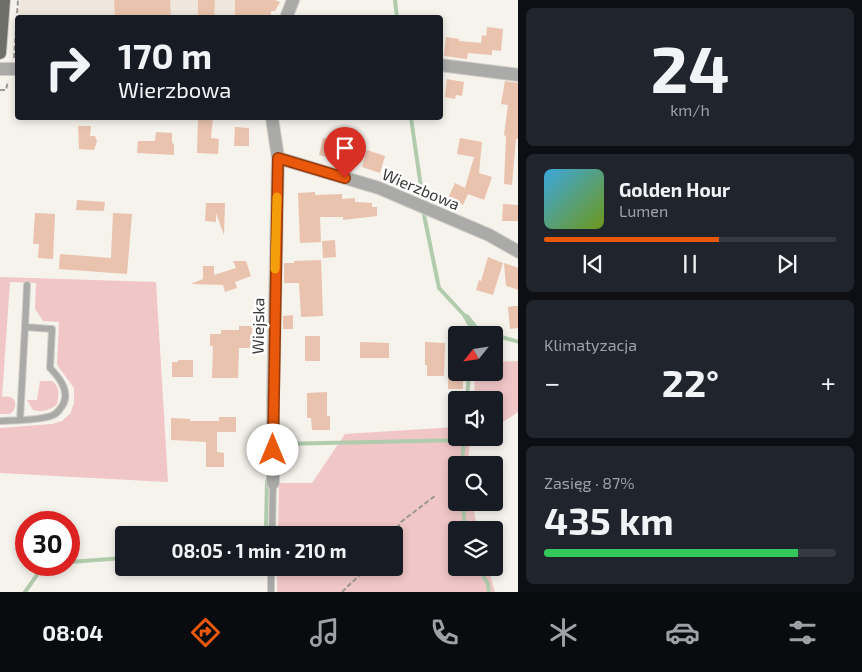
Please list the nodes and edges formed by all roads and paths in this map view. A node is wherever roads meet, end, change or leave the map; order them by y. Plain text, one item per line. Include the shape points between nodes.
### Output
1 (4, 0) edge
2 (293, 0) edge
3 (287, 15) edge
4 (0, 53) edge
5 (443, 65) edge
6 (0, 69) edge
7 (15, 69) edge
8 (518, 75) edge
9 (272, 120) edge
10 (278, 158) junction
11 (518, 252) edge
12 (27, 285) dead end
13 (25, 327) junction
14 (20, 420) junction
15 (0, 421) edge
16 (273, 483) joint
17 (436, 495) dead end
18 (272, 526) edge
19 (399, 526) edge
20 (271, 576) edge
21 (359, 576) edge
22 (271, 592) edge
23 (342, 592) edge

1 - 4 main road
2 - 3 street
5 - 8 street
6 - 7 street
9 - 10 street, Wiejska
10 - 11 street, Wierzbowa via 379,188
10 - 16 street, Wiejska
12 - 13 lane
13 - 14 lane
13 - 14 lane via 52,329 50,368 64,386 66,397 52,416
14 - 15 lane
16 - 18 lane, Wiejska
17 - 19 path
20 - 22 lane
21 - 23 path

